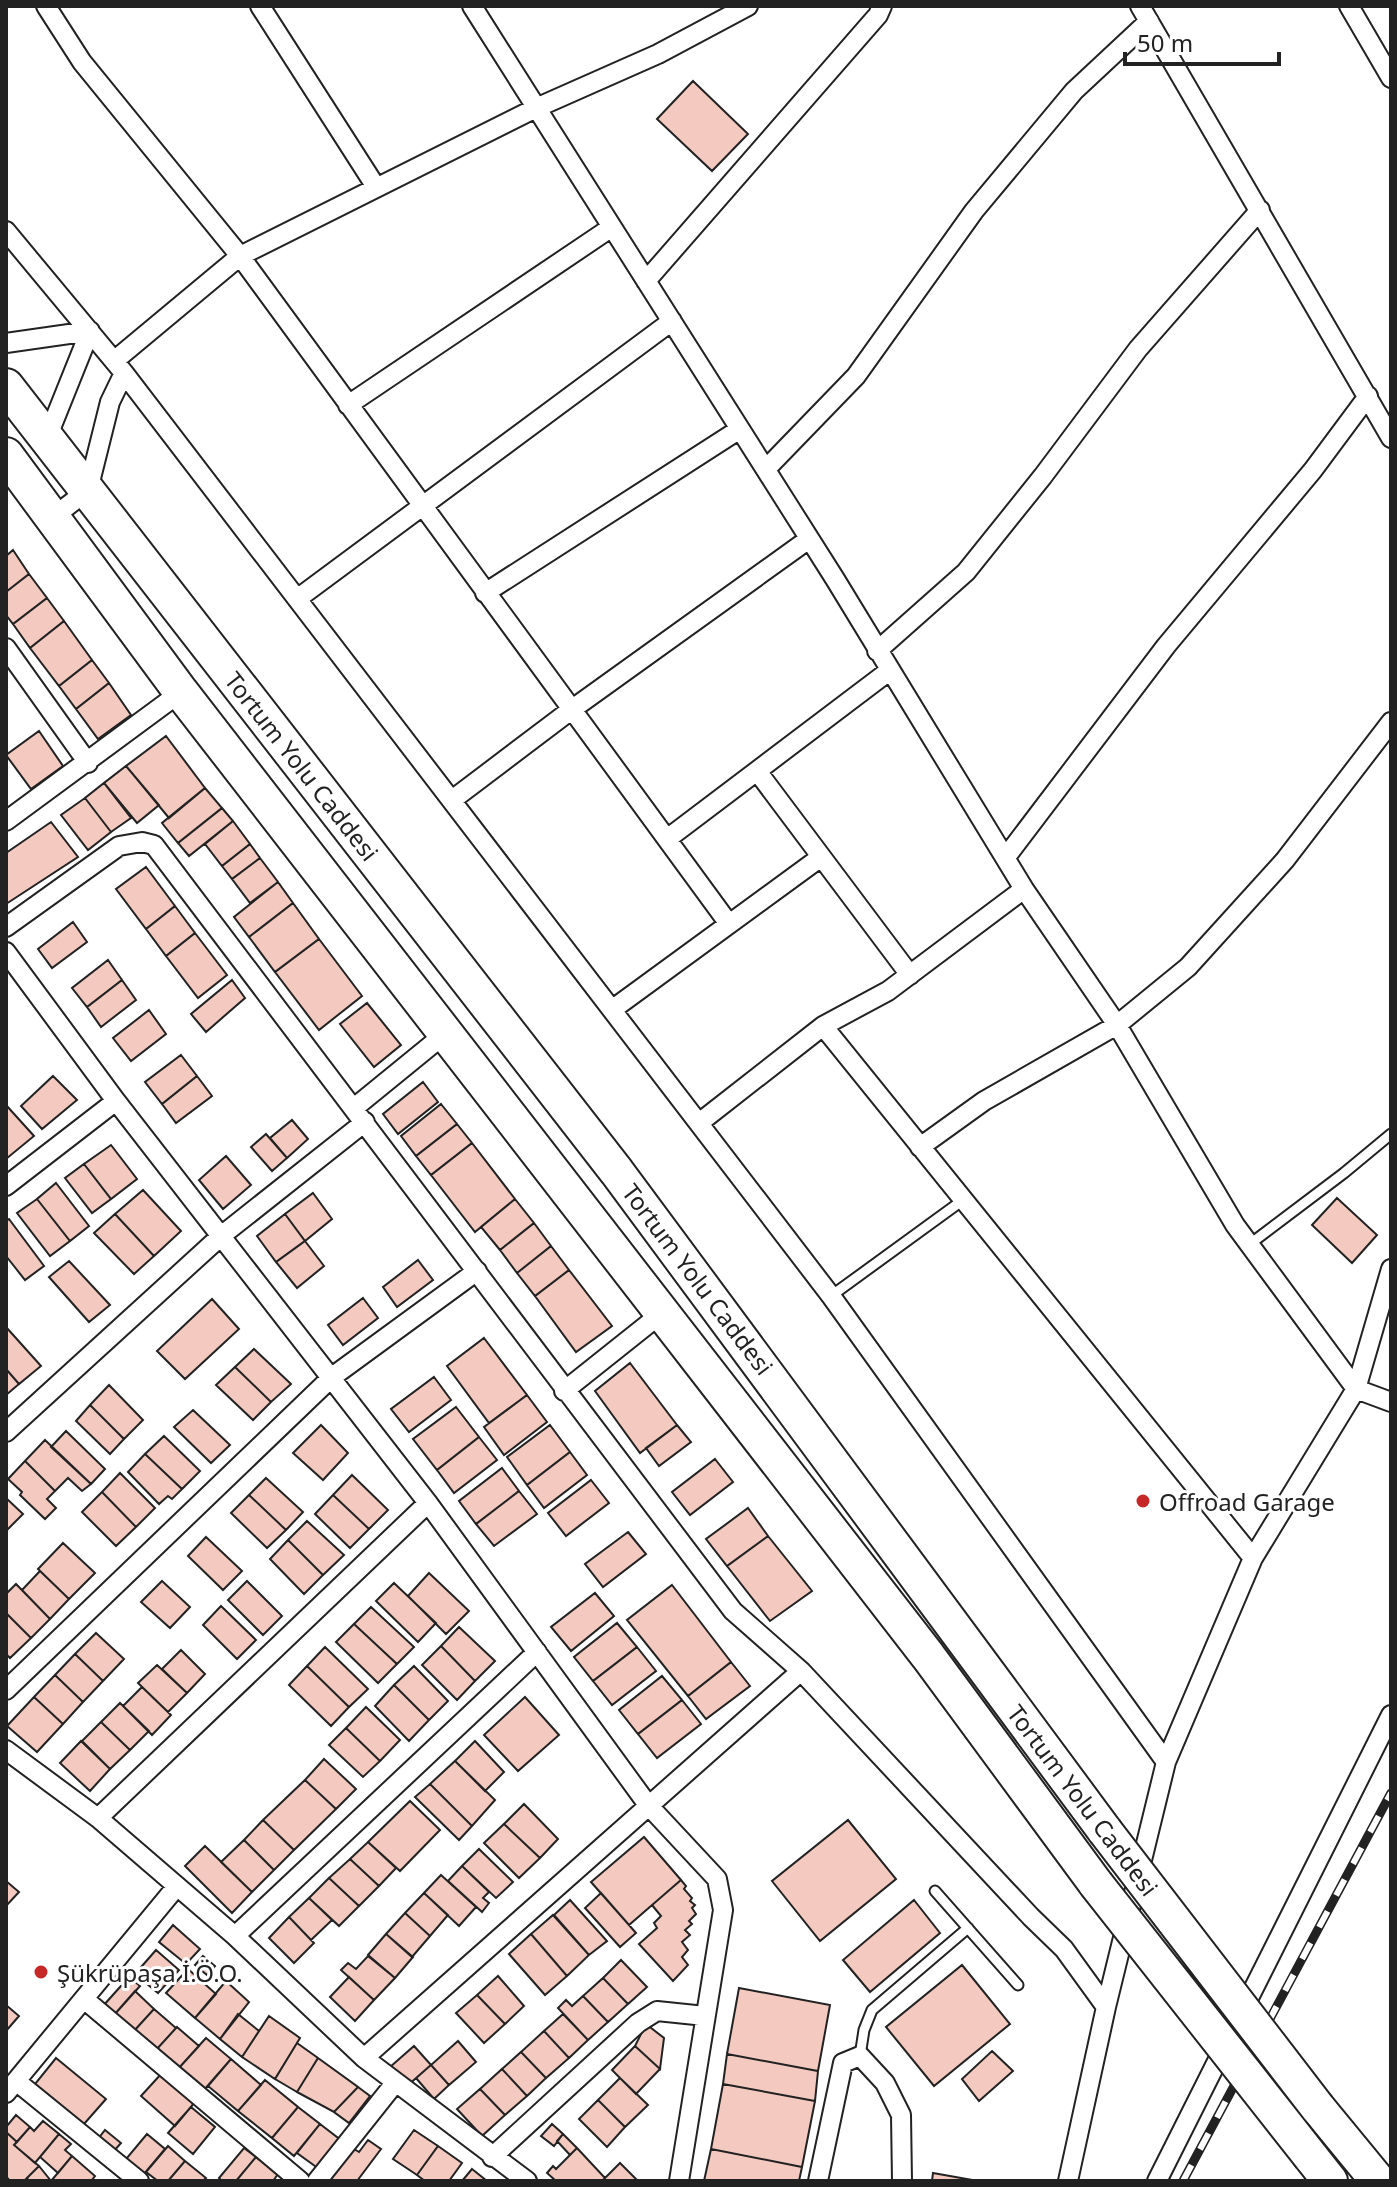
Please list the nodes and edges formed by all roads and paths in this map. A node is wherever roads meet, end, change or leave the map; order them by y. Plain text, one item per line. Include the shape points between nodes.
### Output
1 (46, 6) edge
2 (260, 6) edge
3 (472, 6) edge
4 (748, 6) edge
5 (882, 6) edge
6 (1349, 6) edge
7 (1145, 13) edge
8 (1391, 78) edge
9 (536, 108) junction
10 (376, 187) junction
11 (1260, 210) junction
12 (612, 227) junction
13 (6, 231) edge
14 (240, 256) junction
15 (646, 281) junction
16 (672, 321) junction
17 (90, 331) junction
18 (6, 343) edge
19 (119, 367) junction
20 (6, 386) edge
21 (1368, 396) junction
22 (348, 405) junction
23 (740, 429) junction
24 (47, 438) junction
25 (1391, 438) edge
26 (6, 455) edge
27 (766, 469) junction
28 (88, 490) junction
29 (422, 506) junction
30 (52, 518) junction
31 (809, 539) junction
32 (485, 593) junction
33 (297, 599) junction
34 (6, 648) edge
35 (877, 651) junction
36 (889, 671) junction
37 (181, 692) junction
38 (571, 710) junction
39 (1391, 722) edge
40 (88, 763) junction
41 (757, 771) junction
42 (452, 800) junction
43 (6, 821) edge
44 (667, 839) junction
45 (821, 857) junction
46 (1006, 857) junction
47 (1024, 889) junction
48 (729, 924) junction
49 (6, 927) edge
50 (6, 952) edge
51 (910, 975) junction
52 (613, 1009) junction
53 (1117, 1025) junction
54 (823, 1026) junction
55 (446, 1033) junction
56 (116, 1101) junction
57 (360, 1115) junction
58 (699, 1123) junction
59 (1391, 1134) edge
60 (920, 1147) junction
61 (6, 1186) edge
62 (963, 1200) junction
63 (221, 1236) junction
64 (1250, 1244) junction
65 (1391, 1269) edge
66 (477, 1271) junction
67 (831, 1296) junction
68 (662, 1313) junction
69 (332, 1377) junction
70 (1356, 1389) junction
71 (564, 1391) junction
72 (1391, 1402) edge
73 (6, 1432) edge
74 (428, 1503) junction
75 (1253, 1558) junction
76 (537, 1652) junction
77 (801, 1671) junction
78 (6, 1690) edge
79 (1391, 1715) edge
80 (6, 1750) edge
81 (1166, 1762) junction
82 (648, 1805) junction
83 (98, 1818) junction
84 (177, 1886) junction
85 (935, 1891) dead end
86 (968, 1928) junction
87 (235, 1936) junction
88 (1018, 1985) dead end
89 (84, 1999) junction
90 (1106, 2007) junction
91 (705, 2016) junction
92 (860, 2056) junction
93 (364, 2058) junction
94 (395, 2083) junction
95 (11, 2087) edge
96 (492, 2157) junction
97 (1320, 2169) edge
98 (139, 2181) edge
99 (300, 2181) edge
100 (317, 2181) edge
101 (527, 2181) edge
102 (679, 2181) edge
103 (818, 2181) edge
104 (902, 2181) edge
105 (1068, 2181) edge
106 (1157, 2181) edge
107 (1378, 2181) edge

1 - 14 street via 82,62
2 - 10 street
3 - 9 street
4 - 9 street via 658,54
5 - 15 street
6 - 8 street
7 - 11 street
7 - 27 street via 974,211 856,376
9 - 10 street
9 - 12 street
10 - 14 street
11 - 21 street
11 - 35 street via 1138,349 966,572
12 - 15 street
12 - 22 street
13 - 17 street
14 - 19 street
14 - 22 street
15 - 16 street
16 - 23 street
16 - 29 street
17 - 18 street
17 - 19 street
17 - 24 street
19 - 28 street
19 - 33 street
20 - 24 highway, Tortum Yolu Caddesi
21 - 25 street
21 - 46 street via 1166,646
22 - 29 street
23 - 27 street
23 - 32 street
24 - 28 highway, Tortum Yolu Caddesi
26 - 30 highway, Tortum Yolu Caddesi
27 - 31 street
28 - 30 street
28 - 107 highway, Tortum Yolu Caddesi, bridge via 617,1172 1105,1831
29 - 32 street
29 - 33 street
30 - 37 highway, Tortum Yolu Caddesi
31 - 35 street
31 - 38 street
32 - 38 street
33 - 42 street
34 - 40 street
35 - 36 street
36 - 41 street
36 - 46 street
37 - 40 street
37 - 55 highway, Tortum Yolu Caddesi
38 - 42 street
38 - 44 street
39 - 53 street via 1285,860 1188,967
40 - 43 street
41 - 44 street
41 - 45 street
42 - 52 street
44 - 48 street
45 - 48 street
45 - 51 street
46 - 47 street
47 - 51 street
47 - 53 street
48 - 52 street
49 - 57 street via 119,846 154,845
50 - 56 street
51 - 54 street
52 - 58 street
53 - 60 street via 984,1101
53 - 64 street
54 - 58 street
54 - 60 street
55 - 57 street
55 - 68 highway, Tortum Yolu Caddesi
56 - 61 street
56 - 63 street
57 - 63 street
57 - 66 street
58 - 67 street
59 - 64 lane
60 - 62 street
62 - 67 lane
62 - 75 street
63 - 69 street
63 - 73 street
64 - 70 street
65 - 70 street
66 - 69 street
66 - 71 street
67 - 81 street
68 - 71 street
68 - 97 highway, Tortum Yolu Caddesi, bridge
69 - 74 street
69 - 78 street
70 - 72 street
70 - 75 street
71 - 77 street via 733,1611
74 - 76 street
74 - 83 street
75 - 81 street
76 - 82 street
76 - 87 street
77 - 82 street
77 - 90 street via 1064,1949
79 - 106 street
80 - 83 street
81 - 90 street
82 - 91 street via 717,1879 723,1910
82 - 93 street
83 - 84 street
84 - 87 street
84 - 89 street
85 - 86 lane
86 - 88 lane
86 - 92 lane via 872,2010
87 - 93 street
89 - 95 street
89 - 99 street
90 - 105 street
91 - 96 street via 657,2011 638,2023
91 - 102 street
92 - 103 street via 843,2063
92 - 104 street via 885,2083 901,2115
93 - 94 street
94 - 96 street
94 - 100 street
95 - 98 street
96 - 101 street

